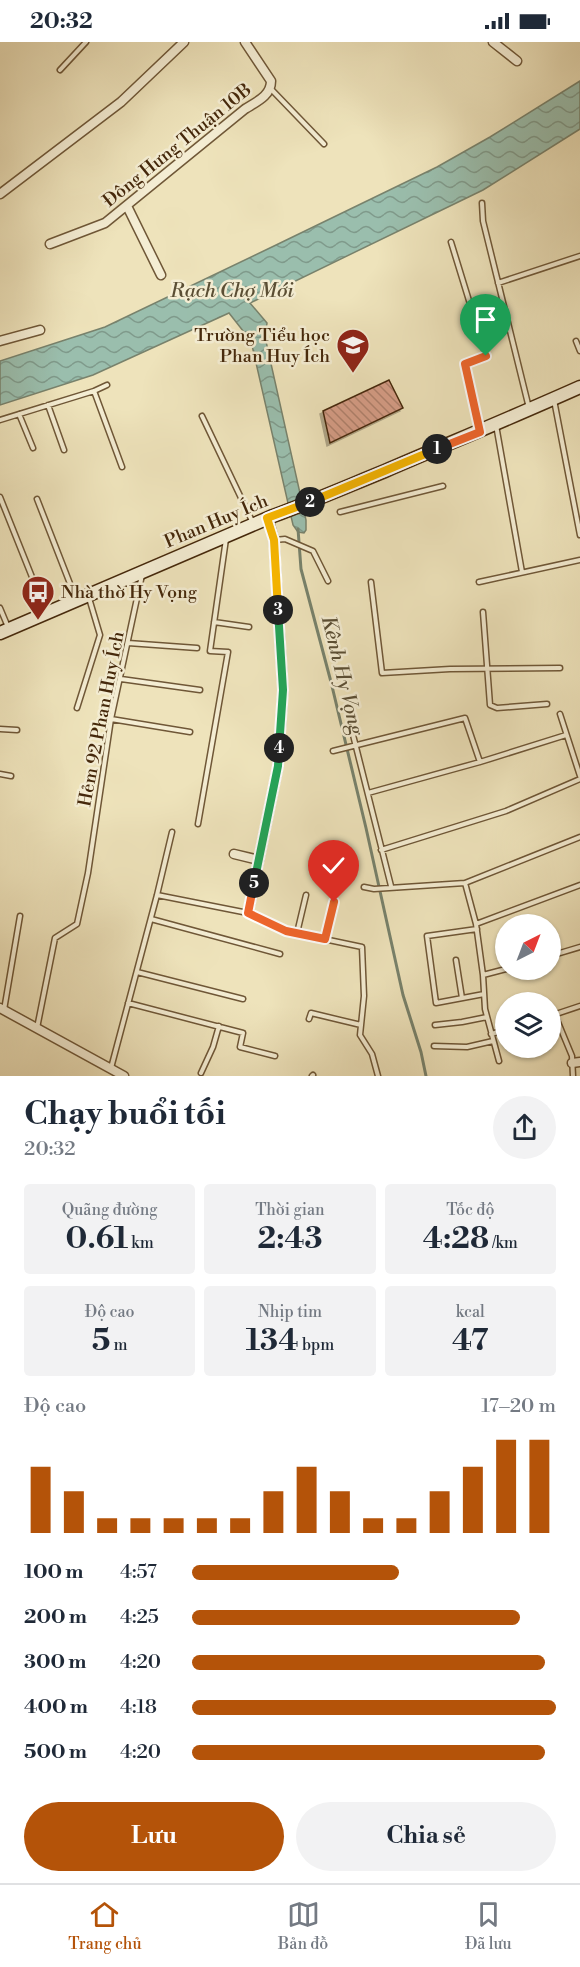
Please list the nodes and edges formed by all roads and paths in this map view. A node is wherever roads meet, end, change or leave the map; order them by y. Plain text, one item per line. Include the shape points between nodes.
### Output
1 (86, 42) edge
2 (184, 42) edge
3 (245, 42) edge
4 (494, 42) edge
5 (517, 62) dead end
6 (60, 70) dead end
7 (271, 88) junction
8 (324, 144) dead end
9 (0, 194) edge
10 (482, 203) dead end
11 (127, 206) junction
12 (451, 242) dead end
13 (50, 244) dead end
14 (580, 256) edge
15 (162, 274) dead end
16 (498, 283) junction
17 (40, 330) dead end
18 (0, 341) edge
19 (576, 341) dead end
20 (580, 351) edge
21 (107, 385) dead end
22 (580, 387) edge
23 (94, 391) junction
24 (554, 399) junction
25 (48, 405) junction
26 (529, 408) junction
27 (19, 414) junction
28 (202, 416) dead end
29 (0, 420) edge
30 (496, 424) junction
31 (480, 432) junction
32 (33, 448) dead end
33 (64, 450) dead end
34 (123, 467) dead end
35 (443, 486) dead end
36 (0, 497) edge
37 (37, 499) dead end
38 (340, 512) dead end
39 (270, 517) junction
40 (254, 524) junction
41 (580, 535) edge
42 (226, 536) junction
43 (274, 540) junction
44 (580, 560) edge
45 (142, 571) junction
46 (522, 572) junction
47 (328, 580) dead end
48 (372, 582) dead end
49 (479, 582) dead end
50 (82, 597) junction
51 (0, 608) edge
52 (483, 612) dead end
53 (46, 613) junction
54 (214, 622) junction
55 (249, 627) dead end
56 (4, 631) edge
57 (128, 643) junction
58 (197, 648) dead end
59 (560, 668) dead end
60 (488, 669) junction
61 (121, 679) junction
62 (200, 690) dead end
63 (547, 704) dead end
64 (77, 708) dead end
65 (560, 714) dead end
66 (111, 719) junction
67 (351, 727) dead end
68 (0, 729) edge
69 (17, 730) dead end
70 (190, 732) dead end
71 (566, 735) junction
72 (355, 746) junction
73 (333, 751) dead end
74 (480, 762) junction
75 (0, 774) edge
76 (11, 776) dead end
77 (580, 777) edge
78 (368, 793) junction
79 (198, 824) dead end
80 (172, 832) dead end
81 (580, 837) edge
82 (381, 850) junction
83 (234, 854) dead end
84 (259, 860) junction
85 (465, 883) junction
86 (580, 885) edge
87 (392, 886) junction
88 (364, 887) dead end
89 (157, 895) junction
90 (306, 895) dead end
91 (334, 902) dead end
92 (248, 913) junction
93 (20, 916) dead end
94 (151, 919) junction
95 (476, 926) junction
96 (297, 933) junction
97 (325, 939) junction
98 (580, 947) edge
99 (561, 953) edge
100 (280, 954) dead end
101 (456, 960) dead end
102 (137, 972) junction
103 (495, 972) edge
104 (483, 975) junction
105 (484, 993) junction
106 (462, 998) junction
107 (243, 999) dead end
108 (128, 1003) junction
109 (580, 1006) edge
110 (2, 1010) edge
111 (561, 1012) edge
112 (487, 1017) junction
113 (309, 1020) dead end
114 (361, 1025) junction
115 (435, 1025) dead end
116 (219, 1026) junction
117 (37, 1028) junction
118 (561, 1032) edge
119 (495, 1033) edge
120 (491, 1034) junction
121 (493, 1041) junction
122 (434, 1046) dead end
123 (275, 1056) dead end
124 (499, 1061) dead end
125 (576, 1063) edge
126 (109, 1072) edge
127 (201, 1073) dead end
128 (124, 1076) edge
129 (378, 1076) edge
130 (573, 1076) edge

1 - 6 lane
2 - 9 street via 121,102
3 - 7 street, Đông Hưng Thuận 10B via 266,71
4 - 5 street
7 - 8 lane
7 - 11 street, Đông Hưng Thuận 10B
10 - 16 lane
11 - 13 street, Đông Hưng Thuận 10B via 105,223
11 - 15 street
12 - 31 lane via 486,356 465,364
14 - 16 lane
16 - 26 lane
17 - 18 street
19 - 20 lane
21 - 23 lane
22 - 24 main road, Phan Huy Ích
23 - 25 lane
23 - 34 lane
24 - 26 main road, Phan Huy Ích
24 - 41 lane
25 - 27 lane
25 - 33 lane
26 - 30 main road, Phan Huy Ích
27 - 29 lane
27 - 32 lane
28 - 40 lane
30 - 31 main road, Phan Huy Ích
30 - 46 lane
31 - 39 main road, Phan Huy Ích
35 - 38 lane
36 - 53 lane
37 - 50 lane
39 - 40 main road, Phan Huy Ích
39 - 43 street
40 - 42 main road, Phan Huy Ích
42 - 45 main road, Phan Huy Ích
42 - 54 lane
43 - 47 lane via 285,539 313,551
43 - 84 street via 283,690 278,766
44 - 46 lane
45 - 50 main road, Phan Huy Ích
45 - 57 lane, Hẻm 92 Phan Huy Ích
46 - 49 lane
48 - 60 lane via 382,672
50 - 53 main road, Phan Huy Ích
50 - 64 lane via 100,635
51 - 56 lane
52 - 60 lane
53 - 56 main road, Phan Huy Ích
54 - 55 lane
54 - 79 lane via 210,651 228,652
57 - 58 lane
57 - 61 lane, Hẻm 92 Phan Huy Ích
59 - 60 lane
60 - 63 lane via 490,705 497,708
61 - 62 lane
61 - 66 lane, Hẻm 92 Phan Huy Ích
65 - 71 lane
66 - 70 lane
66 - 117 lane, Hẻm 92 Phan Huy Ích via 77,924 55,938
67 - 72 lane
68 - 69 lane
71 - 74 lane
71 - 77 lane
72 - 73 lane
72 - 74 lane via 465,718
72 - 78 lane
74 - 78 lane
75 - 76 lane
77 - 82 lane via 506,811
78 - 82 lane
80 - 89 lane
81 - 85 lane
82 - 87 lane
83 - 84 street
84 - 92 street
85 - 87 lane
85 - 95 lane
86 - 95 lane
87 - 88 lane
89 - 92 lane
89 - 94 lane
90 - 96 lane
91 - 97 lane
92 - 96 lane
93 - 110 lane
94 - 100 lane
94 - 102 lane
95 - 104 lane
95 - 106 lane via 427,936 436,1003
96 - 97 lane
97 - 114 lane via 362,947
98 - 99 lane
101 - 106 lane
102 - 107 lane
102 - 108 lane
103 - 104 lane
104 - 105 lane
105 - 106 lane
105 - 112 lane
108 - 116 lane
108 - 126 lane
109 - 111 lane
110 - 117 street
112 - 115 lane
112 - 120 lane
113 - 114 lane via 311,1013
114 - 129 lane via 360,1035 372,1054
116 - 123 lane via 243,1033 240,1047
116 - 127 lane
117 - 126 street
118 - 125 lane
119 - 120 lane
120 - 121 lane
121 - 122 lane via 467,1047
121 - 124 lane
125 - 130 lane
126 - 128 street

